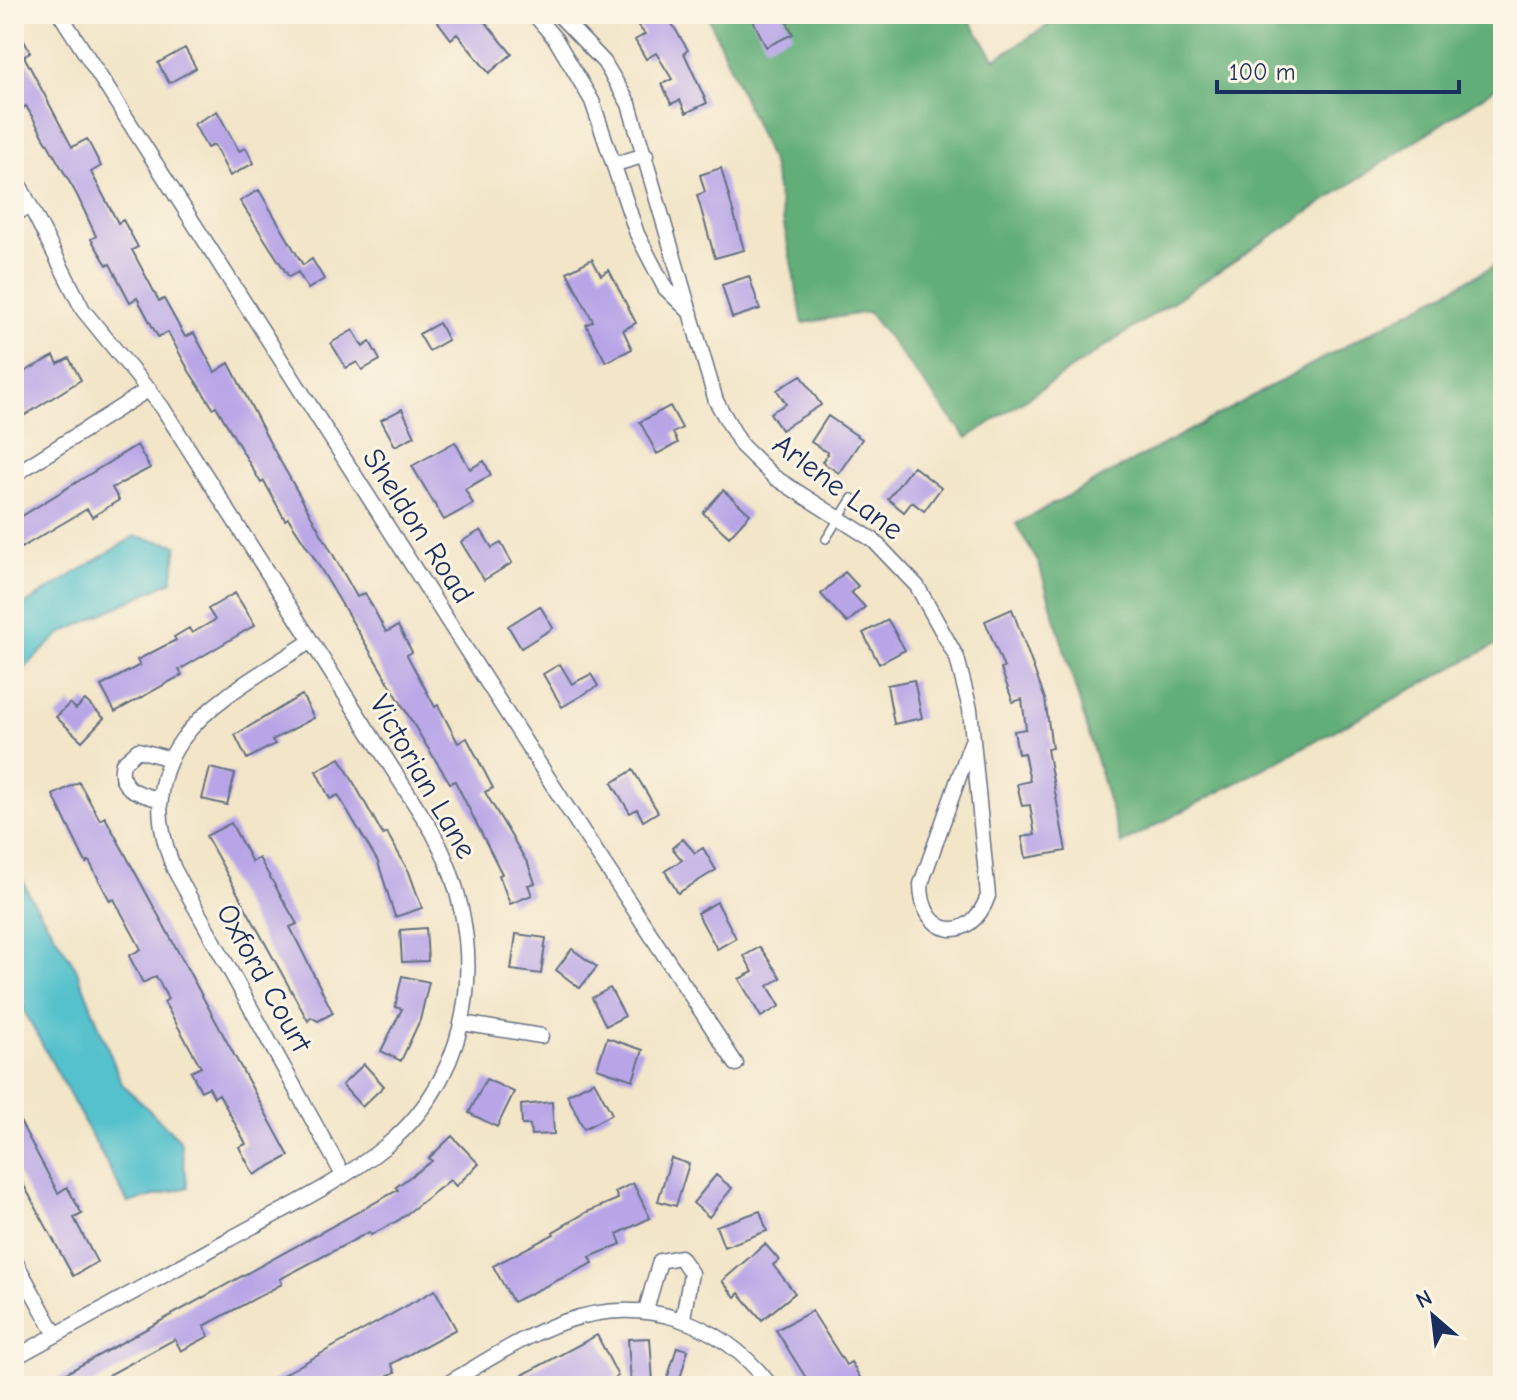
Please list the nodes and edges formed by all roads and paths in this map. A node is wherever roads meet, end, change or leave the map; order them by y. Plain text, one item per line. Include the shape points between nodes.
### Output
1 (60, 14) edge
2 (534, 14) edge
3 (558, 14) edge
4 (646, 155) junction
5 (615, 164) junction
6 (14, 174) edge
7 (30, 205) junction
8 (14, 215) edge
9 (691, 313) junction
10 (149, 389) junction
11 (14, 475) edge
12 (852, 498) dead end
13 (838, 518) junction
14 (826, 539) dead end
15 (311, 641) junction
16 (971, 743) junction
17 (171, 759) junction
18 (161, 800) junction
19 (462, 1023) junction
20 (541, 1036) dead end
21 (736, 1064) dead end
22 (343, 1175) junction
23 (14, 1259) edge
24 (646, 1310) junction
25 (683, 1318) junction
26 (56, 1335) junction
27 (14, 1358) edge
28 (443, 1386) edge
29 (771, 1386) edge

1 - 21 street, Sheldon Road
2 - 5 street, Arlene Lane via 592,101
3 - 4 street, Arlene Lane via 604,62 629,104
4 - 5 street
4 - 9 street, Arlene Lane
5 - 9 street, Arlene Lane via 637,234 665,288
6 - 7 street, Victorian Lane
7 - 8 street
7 - 10 street, Victorian Lane via 83,310
9 - 13 street, Arlene Lane via 716,401 742,446 774,477
10 - 11 street
10 - 15 street, Victorian Lane
12 - 13 lane
13 - 14 lane
13 - 16 street, Arlene Lane via 873,540 917,586 957,658 970,709
15 - 17 street, Oxford Court via 210,707
15 - 19 street, Victorian Lane via 432,831 451,870 468,937 469,983
16 - 16 street, Arlene Lane via 921,884 921,905 930,920 947,929 965,927 981,914 988,896
17 - 18 street, Oxford Court
17 - 18 street via 138,750 121,771 127,787
18 - 22 street, Oxford Court via 163,835 174,869
19 - 20 street
19 - 22 street, Victorian Lane via 445,1069 420,1109 388,1144
22 - 26 street, Victorian Lane
23 - 26 street
24 - 25 street
24 - 25 street via 660,1261 680,1257 691,1273
24 - 28 street via 563,1322
25 - 29 street via 738,1351
26 - 27 street, Victorian Lane

